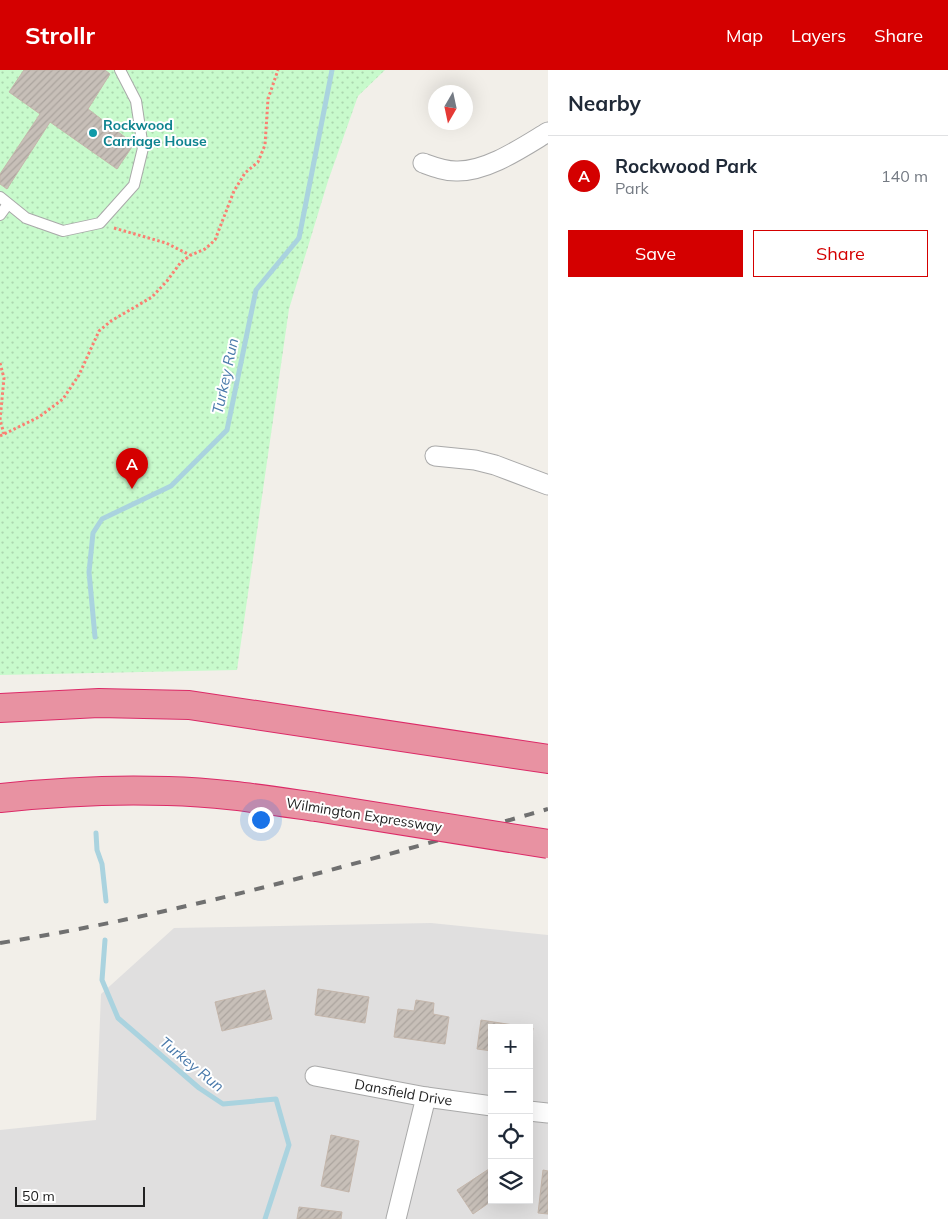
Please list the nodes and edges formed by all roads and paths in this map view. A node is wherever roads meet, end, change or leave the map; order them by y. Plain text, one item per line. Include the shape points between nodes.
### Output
1 (120, 70) edge
2 (278, 70) edge
3 (548, 132) edge
4 (423, 163) dead end
5 (4, 201) edge
6 (0, 215) edge
7 (100, 223) junction
8 (191, 255) junction
9 (0, 363) edge
10 (2, 435) edge
11 (435, 456) dead end
12 (548, 485) edge
13 (0, 708) edge
14 (548, 759) edge
15 (0, 798) edge
16 (548, 844) edge
17 (315, 1076) dead end
18 (426, 1097) junction
19 (488, 1105) edge
20 (533, 1111) edge
21 (548, 1113) edge
22 (396, 1219) edge

1 - 7 lane via 136,101 143,148 134,185
2 - 8 path via 268,100 265,145 258,162 245,173 234,191 215,240
3 - 4 street via 473,170 440,169
5 - 6 lane
5 - 7 lane via 26,218 63,231
7 - 8 path via 166,243
8 - 10 path via 181,262 152,297 99,331 80,375 63,398 39,417
9 - 10 path via 4,378 0,420
11 - 12 street via 495,465
13 - 14 highway via 99,703 188,705
15 - 16 highway, Wilmington Expressway, bridge via 59,792 169,791 247,797
17 - 18 street, Dansfield Drive
18 - 19 street, Dansfield Drive
18 - 22 street
20 - 21 street

